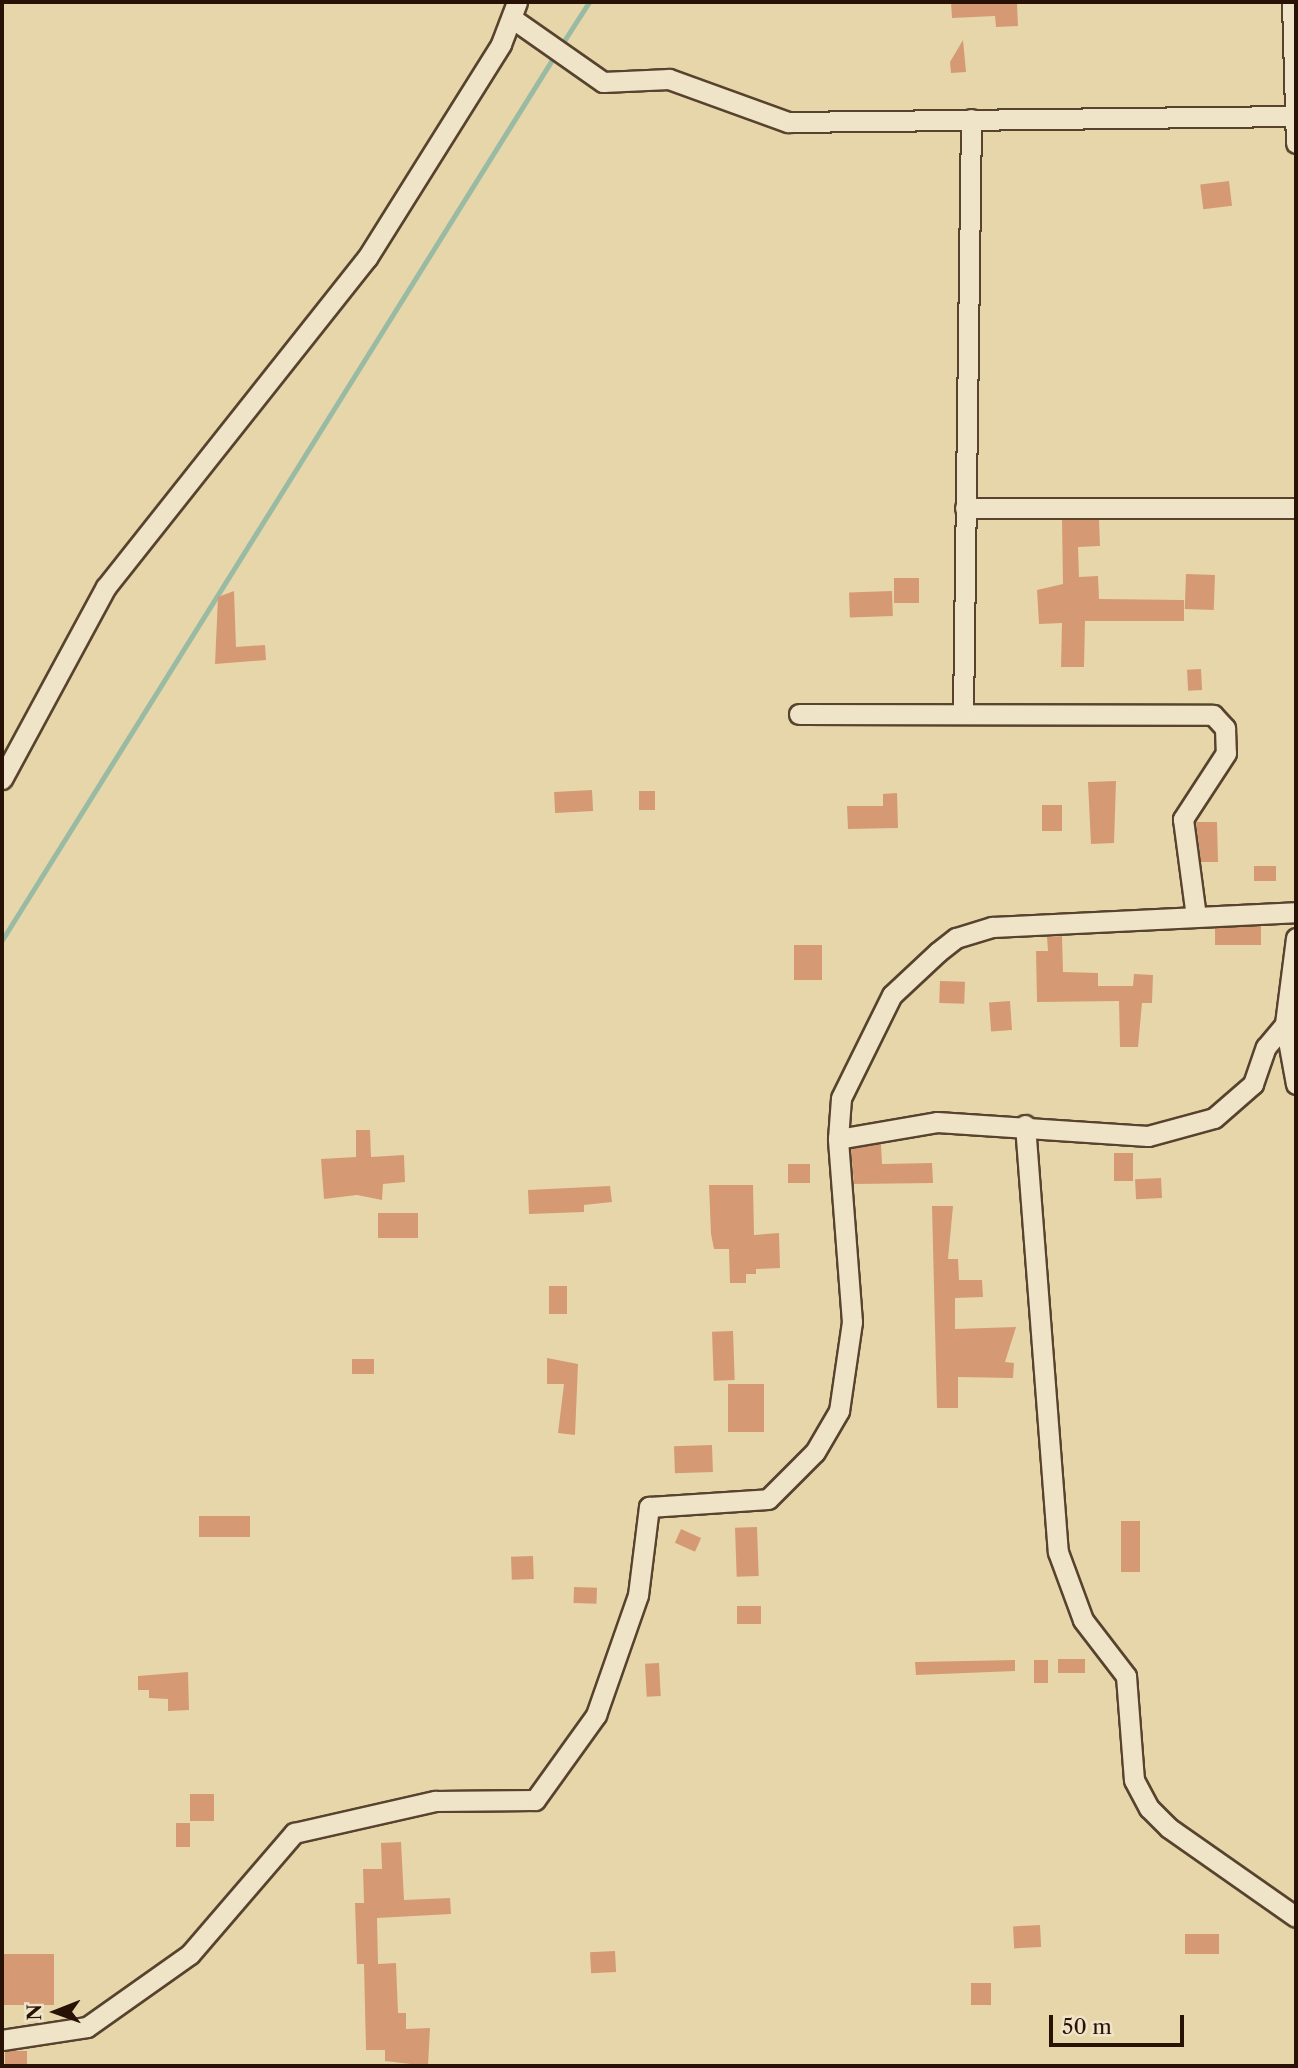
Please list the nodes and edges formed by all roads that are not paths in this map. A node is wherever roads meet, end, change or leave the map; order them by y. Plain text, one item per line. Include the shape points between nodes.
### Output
1 (1292, 2) edge
2 (515, 10) edge
3 (1295, 116) edge
4 (971, 120) junction
5 (1296, 143) edge
6 (965, 508) junction
7 (1296, 508) edge
8 (963, 714) junction
9 (799, 715) dead end
10 (2, 779) edge
11 (1296, 912) edge
12 (1196, 916) junction
13 (1296, 938) edge
14 (1285, 1024) junction
15 (1296, 1084) edge
16 (1025, 1125) junction
17 (838, 1139) junction
18 (1296, 1917) edge
19 (2, 2040) edge

1 - 3 street
2 - 4 street via 603,82 669,79 788,122
2 - 10 street via 367,257 106,587
3 - 4 street
3 - 5 street
4 - 6 street
6 - 7 street
6 - 8 street
8 - 9 street
8 - 12 street via 1213,715 1225,728 1226,753 1183,819
11 - 12 street
12 - 17 street via 992,927 956,938 892,995 878,1015 841,1098
13 - 14 street
14 - 15 street
14 - 16 street via 1266,1047 1253,1084 1214,1118 1129,1137
16 - 17 street via 917,1122
16 - 18 street via 1058,1552 1083,1620 1126,1676 1134,1780 1149,1808 1168,1828
17 - 19 street via 852,1322 839,1411 815,1452 768,1499 649,1507 638,1595 596,1715 535,1800 435,1801 294,1833 190,1954 87,2027

